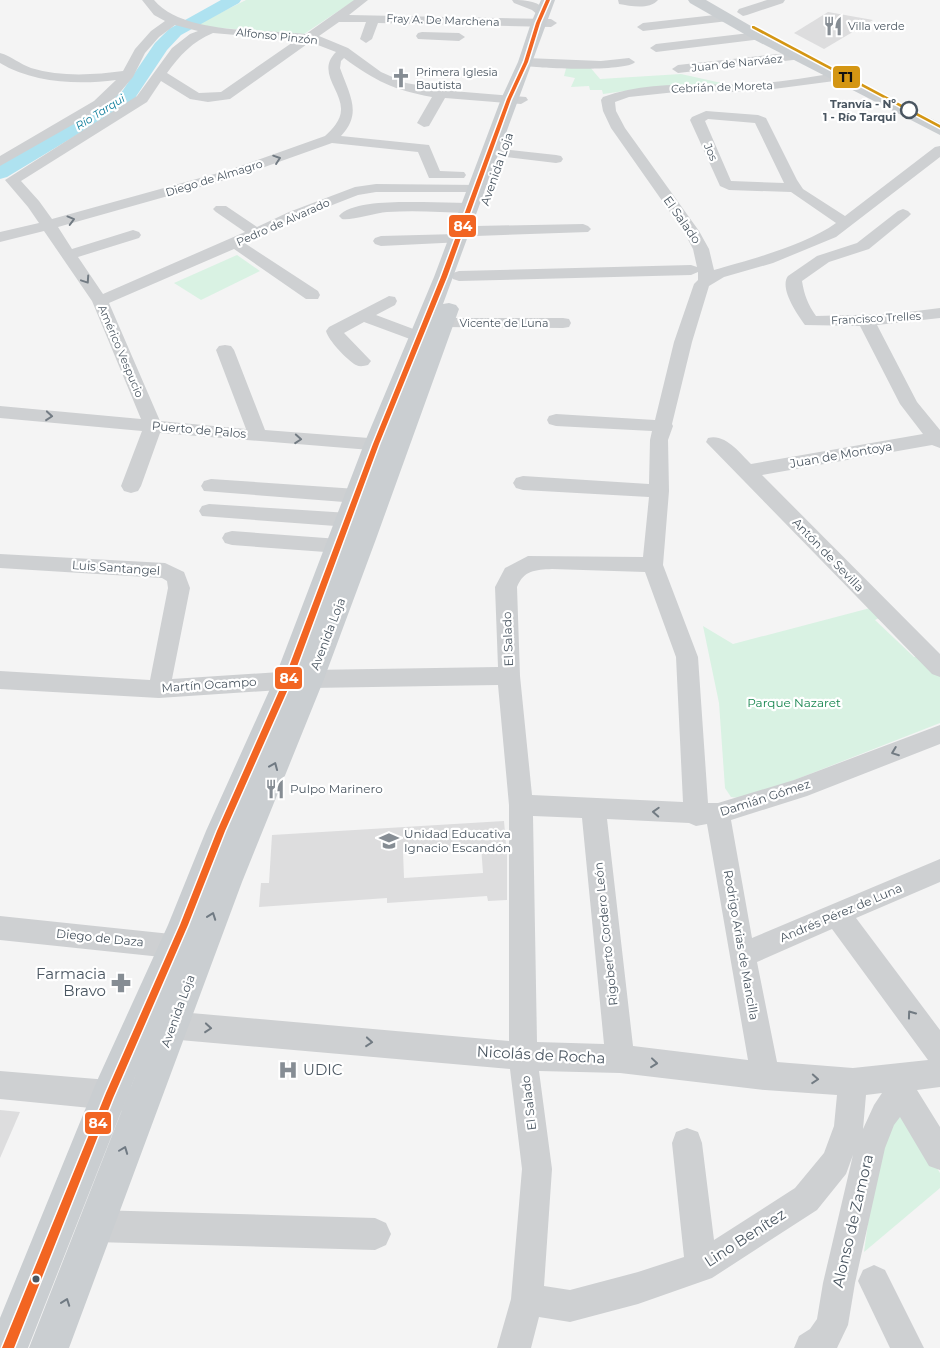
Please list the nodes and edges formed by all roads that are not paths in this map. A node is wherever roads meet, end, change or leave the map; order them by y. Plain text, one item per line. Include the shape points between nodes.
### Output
1 (148, 0) edge
2 (362, 0) edge
3 (518, 0) edge
4 (561, 0) edge
5 (652, 0) edge
6 (691, 0) edge
7 (695, 0) edge
8 (779, 0) edge
9 (623, 1) dead end
10 (713, 3) edge
11 (743, 12) junction
12 (545, 15) edge
13 (334, 18) junction
14 (374, 18) junction
15 (724, 18) junction
16 (428, 20) junction
17 (178, 22) junction
18 (464, 22) junction
19 (642, 26) dead end
20 (206, 28) junction
21 (761, 30) junction
22 (308, 37) junction
23 (366, 39) dead end
24 (656, 48) dead end
25 (344, 51) junction
26 (797, 56) junction
27 (0, 57) edge
28 (531, 62) junction
29 (629, 62) dead end
30 (678, 69) dead end
31 (128, 74) junction
32 (160, 75) junction
33 (837, 77) junction
34 (441, 93) junction
35 (515, 99) junction
36 (608, 100) joint
37 (940, 114) edge
38 (424, 123) dead end
39 (940, 130) edge
40 (330, 139) junction
41 (940, 150) edge
42 (502, 153) junction
43 (556, 159) dead end
44 (0, 162) edge
45 (795, 188) junction
46 (471, 208) junction
47 (221, 209) dead end
48 (903, 214) dead end
49 (347, 216) dead end
50 (846, 223) junction
51 (48, 226) junction
52 (583, 229) dead end
53 (256, 233) junction
54 (132, 235) dead end
55 (3, 241) edge
56 (381, 241) dead end
57 (235, 243) junction
58 (69, 255) junction
59 (691, 270) dead end
60 (459, 276) junction
61 (706, 281) junction
62 (312, 296) dead end
63 (100, 301) junction
64 (389, 301) dead end
65 (940, 313) edge
66 (363, 316) junction
67 (866, 321) junction
68 (444, 322) junction
69 (563, 323) dead end
70 (418, 337) junction
71 (225, 350) dead end
72 (362, 361) dead end
73 (0, 412) edge
74 (556, 420) dead end
75 (153, 426) junction
76 (664, 426) junction
77 (258, 436) junction
78 (938, 440) edge
79 (715, 442) dead end
80 (387, 445) junction
81 (746, 471) junction
82 (523, 483) dead end
83 (131, 486) dead end
84 (211, 486) dead end
85 (659, 491) junction
86 (353, 508) junction
87 (209, 511) dead end
88 (232, 538) dead end
89 (339, 546) junction
90 (0, 561) edge
91 (653, 565) junction
92 (939, 665) edge
93 (509, 676) junction
94 (0, 680) edge
95 (299, 680) junction
96 (159, 689) junction
97 (940, 734) edge
98 (521, 805) junction
99 (593, 809) junction
100 (707, 814) junction
101 (940, 870) edge
102 (838, 915) junction
103 (0, 928) edge
104 (188, 948) junction
105 (742, 955) junction
106 (141, 1024) junction
107 (173, 1025) junction
108 (940, 1054) edge
109 (523, 1056) junction
110 (620, 1059) junction
111 (940, 1073) edge
112 (765, 1076) junction
113 (853, 1082) junction
114 (0, 1085) edge
115 (897, 1085) junction
116 (109, 1096) junction
117 (144, 1098) junction
118 (687, 1142) dead end
119 (940, 1155) edge
120 (95, 1226) junction
121 (375, 1234) dead end
122 (701, 1267) junction
123 (874, 1281) dead end
124 (527, 1299) junction
125 (8, 1348) edge
126 (49, 1348) edge
127 (514, 1348) edge
128 (811, 1348) edge
129 (907, 1348) edge

1 - 17 street, Alfonso Pinzón via 159,14
2 - 13 street
3 - 12 street via 536,7
4 - 12 main road, Avenida Loja
5 - 9 street via 643,3
6 - 10 main road
7 - 10 main road
8 - 11 street
10 - 11 main road
10 - 15 main road
10 - 21 main road
11 - 21 main road
12 - 18 street, Fray A. De Marchena
12 - 28 main road, Avenida Loja
13 - 14 street, Fray A. De Marchena
13 - 22 street
14 - 16 street, Fray A. De Marchena
14 - 23 street
15 - 19 street
15 - 21 main road
16 - 18 street, Fray A. De Marchena
16 - 18 street via 421,41 458,43
17 - 20 street, Alfonso Pinzón
17 - 31 street via 156,34 139,52
20 - 22 street, Alfonso Pinzón
20 - 32 street via 176,51
21 - 24 street
21 - 26 main road
21 - 37 main road
22 - 25 street, Alfonso Pinzón
22 - 32 street via 225,96 195,96
25 - 34 street, Alfonso Pinzón via 388,81
25 - 40 street via 335,60 334,68 348,110 341,128
26 - 30 street, Juan de Narváez
26 - 33 main road
27 - 31 street via 21,70 66,77 91,79
28 - 29 street via 601,65
28 - 35 main road, Avenida Loja
31 - 44 street via 100,104
32 - 51 street, Américo Vespucio via 132,107 12,180 34,204
33 - 36 street, Cebrián de Moreta via 743,88 680,88 627,93
33 - 39 main road
34 - 35 street, Alfonso Pinzón
34 - 38 street
35 - 42 main road, Avenida Loja
35 - 46 main road, Avenida Loja
36 - 61 street, El Salado via 613,119 642,166 698,242
40 - 46 street via 424,148 434,175
51 -> 40 street, Diego de Almagro via 234,173
41 - 50 street
42 - 43 street
42 - 46 main road, Avenida Loja
45 - 45 street, Jos via 761,121 754,117 706,115 697,120 724,183 734,188
45 - 50 street
46 - 49 street via 374,208
46 - 52 street
46 - 53 street, Pedro de Alvarado via 376,188 294,215
46 - 56 street
46 - 60 main road, Avenida Loja
46 - 70 main road, Avenida Loja
47 - 53 street
48 - 67 street, Francisco Trelles via 863,246 823,260 794,279 794,292 811,321
50 - 61 street via 831,234
51 - 55 street, Diego de Almagro
51 - 58 street, Américo Vespucio
53 - 57 street, Pedro de Alvarado
54 - 58 street
57 - 62 street
57 - 63 street, Pedro de Alvarado
58 -> 63 street, Américo Vespucio
59 - 60 street
60 - 68 main road, Avenida Loja
61 - 76 street via 700,287 683,342
63 - 75 street, Américo Vespucio
64 - 66 street
65 - 67 street, Francisco Trelles
66 - 70 street
66 - 72 street via 335,331 336,337
67 - 78 street via 909,404
68 - 69 street, Vicente de Luna
68 - 80 main road, Avenida Loja
70 - 80 main road, Avenida Loja
71 - 77 street
73 -> 75 street, Puerto de Palos
74 - 76 street
75 - 77 street, Puerto de Palos
75 - 83 street
76 - 85 street via 659,440
77 -> 80 street, Puerto de Palos
78 - 81 street, Juan de Montoya
79 - 81 street, Antón de Sevilla
80 - 86 main road, Avenida Loja
80 - 95 main road, Avenida Loja
81 - 92 street, Antón de Sevilla
82 - 85 street
84 - 86 street
85 - 91 street
86 - 87 street
86 - 89 main road, Avenida Loja
88 - 89 street
89 - 95 main road, Avenida Loja
90 - 96 street, Luis Santangel via 165,571 177,577 179,588
91 - 93 street, El Salado via 528,563 512,573 506,587
91 - 100 street, Rodrigo Arias de Mancilla via 687,657
93 - 95 street, Martín Ocampo
93 - 98 street, El Salado
94 - 96 street, Martín Ocampo
95 - 96 street, Martín Ocampo
95 - 104 main road, Avenida Loja via 226,882
97 -> 100 street, Damián Gómez via 798,789
98 - 99 street, Damián Gómez
98 - 109 street, El Salado
100 -> 99 street, Damián Gómez
99 - 110 street, Rigoberto Cordero León
100 - 105 street, Rodrigo Arias de Mancilla
101 - 102 street, Andrés Pérez de Luna
102 - 105 street, Andrés Pérez de Luna
108 -> 102 street
103 - 104 street, Diego de Daza
104 - 106 main road, Avenida Loja
104 - 107 main road, Avenida Loja
105 - 112 street, Rodrigo Arias de Mancilla
106 - 107 street, Nicolás de Rocha
106 - 116 main road, Avenida Loja
107 -> 109 street, Nicolás de Rocha
107 - 117 main road, Avenida Loja
109 - 110 street, Nicolás de Rocha
109 - 124 street, El Salado via 537,1169
110 -> 112 street, Nicolás de Rocha
111 - 115 street, Nicolás de Rocha
112 -> 113 street, Nicolás de Rocha
113 - 115 street, Nicolás de Rocha
113 - 122 street, Lino Benítez via 849,1126 835,1163 806,1199
114 - 116 street
115 - 119 street
115 - 128 street, Alonso de Zamora via 870,1147 832,1324 822,1341
116 - 117 street
116 - 125 main road, Avenida Loja
120 -> 117 main road, Avenida Loja
118 - 122 street
120 - 121 street
126 -> 120 main road, Avenida Loja
122 - 124 street, Lino Benítez via 570,1306
123 - 129 street
124 - 127 street, El Salado

